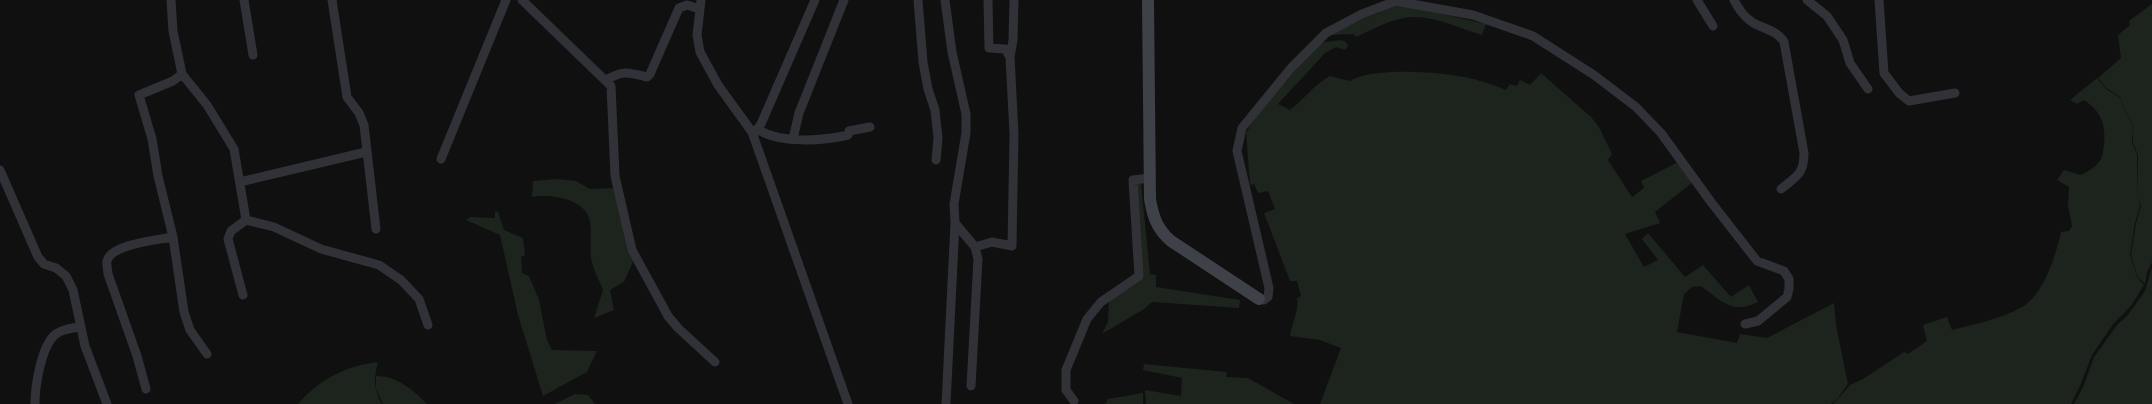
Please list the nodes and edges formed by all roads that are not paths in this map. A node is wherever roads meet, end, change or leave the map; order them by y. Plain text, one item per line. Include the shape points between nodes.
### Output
1 (171, 0) edge
2 (244, 0) edge
3 (332, 0) edge
4 (506, 0) edge
5 (522, 0) edge
6 (815, 0) edge
7 (844, 0) edge
8 (918, 0) edge
9 (946, 0) edge
10 (988, 0) edge
11 (1014, 0) edge
12 (1148, 0) edge
13 (1697, 0) edge
14 (1734, 0) edge
15 (1807, 0) edge
16 (1880, 0) edge
17 (1393, 1) edge
18 (700, 4) edge
19 (1713, 26) dead end
20 (253, 55) dead end
21 (1010, 57) junction
22 (182, 74) junction
23 (606, 80) junction
24 (1868, 89) dead end
25 (1955, 93) dead end
26 (870, 127) dead end
27 (755, 132) junction
28 (793, 138) junction
29 (366, 152) junction
30 (441, 159) dead end
31 (936, 160) dead end
32 (0, 170) edge
33 (1150, 178) junction
34 (240, 182) junction
35 (1781, 189) dead end
36 (246, 220) junction
37 (955, 223) junction
38 (376, 229) dead end
39 (173, 238) junction
40 (975, 247) junction
41 (243, 295) dead end
42 (1259, 299) joint
43 (1745, 324) dead end
44 (428, 325) dead end
45 (80, 327) junction
46 (207, 354) dead end
47 (715, 362) dead end
48 (971, 386) dead end
49 (146, 389) dead end
50 (1074, 401) dead end
51 (35, 404) edge
52 (107, 404) edge
53 (848, 404) edge
54 (946, 404) edge

1 - 22 street via 173,31
2 - 20 street
3 - 29 street via 347,97 364,125
4 - 30 street
5 - 23 street
6 - 27 street
7 - 28 street via 800,113
8 - 31 street via 923,62 935,110 938,138
9 - 37 street via 952,52 966,114 966,133 954,204
10 - 21 street via 989,48 1005,49
11 - 21 street
12 - 33 street
13 - 19 street
14 - 35 street via 1743,15 1753,23 1780,36 1784,42 1804,153 1804,166 1800,174
15 - 24 street via 1827,16 1842,40 1850,63
16 - 25 street via 1884,73 1899,93 1909,101
17 - 42 street via 1326,33 1291,68 1242,128 1237,151 1269,288 1268,297 1264,300
17 - 43 street via 1473,15 1533,36 1605,82 1636,107 1661,133 1757,261 1784,271 1789,279 1787,297 1758,321
18 - 23 street via 678,8 650,74 646,77 630,72 619,72
18 - 27 street via 697,35 700,52 718,85
21 - 40 street via 1014,134 1012,246 992,242
22 - 34 street via 207,105 234,149
22 - 39 street via 173,81 139,95 152,139
23 - 47 street via 613,92 615,176 632,250 668,316
26 - 28 street via 849,131 848,135 832,139
27 - 28 street via 788,140
27 - 53 street
29 - 34 street
29 - 38 street
32 - 45 street via 38,257 44,264 56,268 66,276 77,302
33 - 42 street via 1150,199 1160,232
33 - 50 street via 1133,180 1139,276 1101,302 1087,319 1066,370 1066,390
34 - 36 street via 240,195
36 - 41 street via 231,231 228,239
36 - 44 street via 274,227 321,248 379,265 401,280 420,299
37 - 40 street
37 - 54 street
39 - 46 street via 184,312 190,330
39 - 49 street via 126,246 111,254 107,262 108,274
40 - 48 street via 978,276
45 - 51 street via 67,328 55,334 46,349 36,383
45 - 52 street

